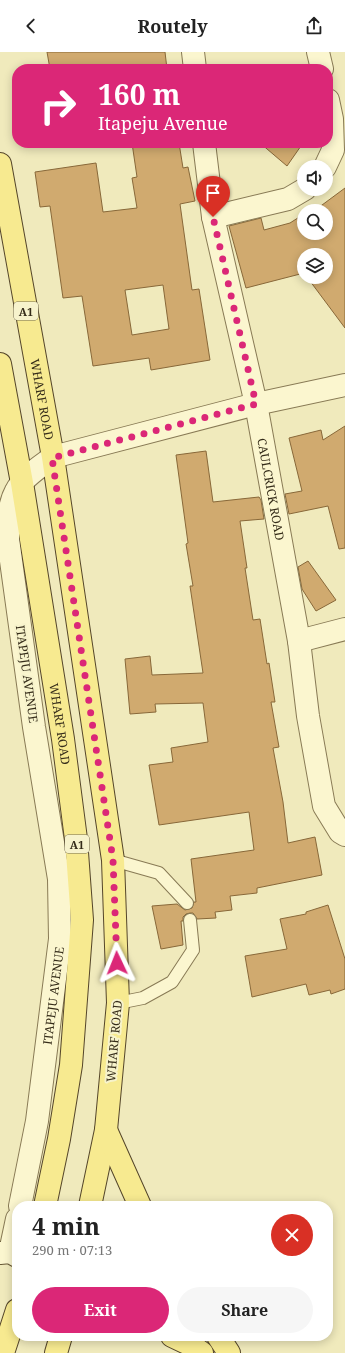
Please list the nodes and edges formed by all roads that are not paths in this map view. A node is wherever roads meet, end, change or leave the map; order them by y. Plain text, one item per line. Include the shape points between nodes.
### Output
1 (193, 52) edge
2 (318, 52) edge
3 (194, 64) edge
4 (321, 64) edge
5 (205, 148) edge
6 (333, 148) edge
7 (328, 160) edge
8 (0, 164) edge
9 (297, 194) edge
10 (213, 217) junction
11 (0, 364) edge
12 (345, 385) edge
13 (256, 404) junction
14 (52, 458) junction
15 (22, 483) junction
16 (345, 629) edge
17 (299, 641) junction
18 (343, 834) edge
19 (113, 860) junction
20 (187, 903) dead end
21 (190, 920) dead end
22 (118, 1003) junction
23 (106, 1130) junction
24 (21, 1201) edge
25 (46, 1201) edge
26 (91, 1201) edge
27 (138, 1201) edge
28 (12, 1241) edge
29 (9, 1254) edge
30 (12, 1328) edge
31 (60, 1341) edge
32 (183, 1341) edge
33 (221, 1341) edge
34 (3, 1353) edge
35 (56, 1353) edge
36 (202, 1353) edge
37 (229, 1353) edge

1 - 3 street
2 - 4 street
5 - 10 street, CAULCRICK ROAD
6 - 7 street
8 - 14 main road, WHARF ROAD / A1
9 - 10 street via 288,199
10 - 13 street, CAULCRICK ROAD
11 - 15 main road, WHARF ROAD / A1
12 - 13 street, ITAPEJU AVENUE
13 - 14 street, ITAPEJU AVENUE
13 - 17 street, CAULCRICK ROAD
14 - 15 street, ITAPEJU AVENUE
14 - 19 main road, WHARF ROAD / A1
15 - 24 street, ITAPEJU AVENUE via 16,490 8,516 8,539 34,727 60,879 60,939 37,1121
15 - 25 main road, WHARF ROAD / A1 via 63,739 76,839 82,920 72,1064
16 - 17 street
17 - 18 street, CAULCRICK ROAD via 308,716 324,806
19 - 20 lane via 159,873
19 - 22 main road, WHARF ROAD / A1
21 - 22 lane via 193,950 172,982 143,998
22 - 23 main road, WHARF ROAD / A1
23 - 26 main road, WHARF ROAD / A1
23 - 27 main road
28 - 29 street
30 - 34 main road
31 - 35 main road
32 - 36 main road
33 - 37 main road

